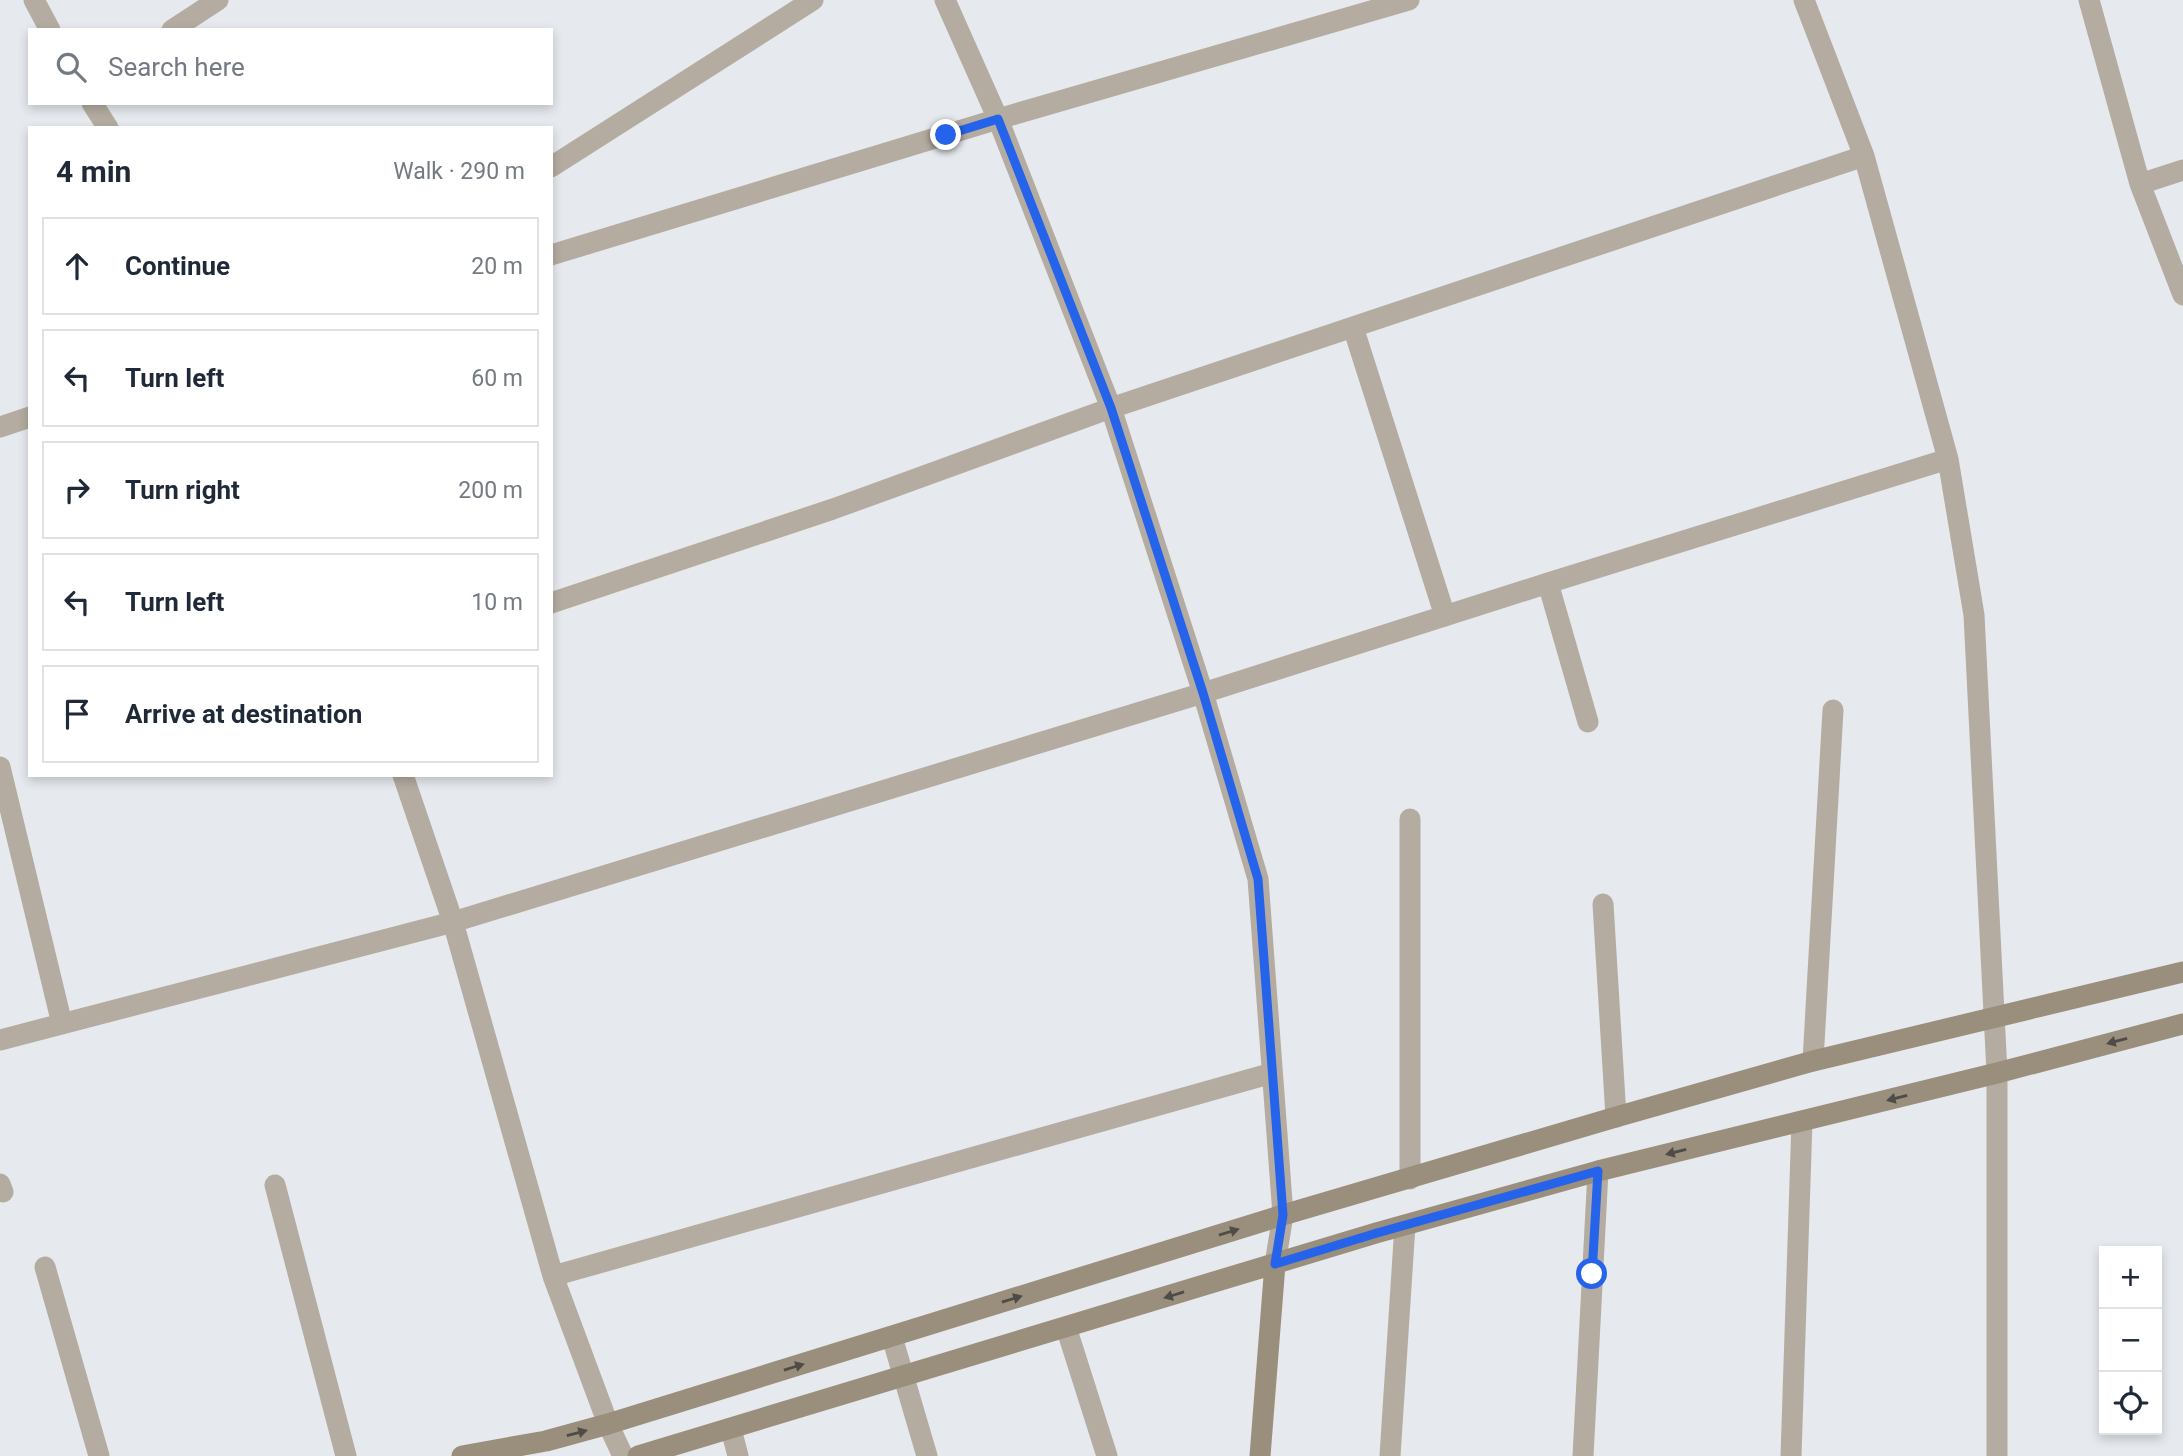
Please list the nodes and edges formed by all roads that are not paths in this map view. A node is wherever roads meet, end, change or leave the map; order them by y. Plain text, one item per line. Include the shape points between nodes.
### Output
1 (34, 0) edge
2 (218, 0) edge
3 (813, 0) edge
4 (945, 0) edge
5 (1409, 0) edge
6 (1804, 0) edge
7 (2089, 0) edge
8 (49, 28) edge
9 (175, 28) edge
10 (93, 105) edge
11 (998, 119) junction
12 (107, 126) edge
13 (1864, 156) junction
14 (553, 166) edge
15 (2183, 170) edge
16 (2140, 184) junction
17 (553, 254) edge
18 (2183, 295) edge
19 (1353, 327) junction
20 (1111, 408) junction
21 (28, 418) edge
22 (0, 427) edge
23 (1948, 459) junction
24 (1548, 583) junction
25 (553, 602) edge
26 (1445, 616) junction
27 (1203, 693) junction
28 (1833, 710) dead end
29 (1588, 722) dead end
30 (0, 766) edge
31 (403, 777) edge
32 (1410, 819) dead end
33 (1603, 904) dead end
34 (453, 922) junction
35 (2183, 972) edge
36 (1993, 1018) junction
37 (62, 1024) junction
38 (2183, 1024) edge
39 (0, 1040) edge
40 (1813, 1061) junction
41 (1272, 1073) junction
42 (1997, 1073) junction
43 (1616, 1117) junction
44 (1802, 1121) junction
45 (1598, 1171) junction
46 (1410, 1179) junction
47 (275, 1185) dead end
48 (1283, 1215) junction
49 (1405, 1225) junction
50 (1275, 1264) junction
51 (45, 1267) dead end
52 (553, 1276) junction
53 (1066, 1327) junction
54 (891, 1337) junction
55 (905, 1376) junction
56 (608, 1424) junction
57 (731, 1429) junction
58 (548, 1448) edge
59 (99, 1456) edge
60 (346, 1456) edge
61 (462, 1456) edge
62 (623, 1456) edge
63 (638, 1456) edge
64 (738, 1456) edge
65 (927, 1456) edge
66 (1107, 1456) edge
67 (1260, 1456) edge
68 (1390, 1456) edge
69 (1583, 1456) edge
70 (1791, 1456) edge
71 (1997, 1456) edge

1 - 8 street
2 - 9 street
3 - 14 street
4 - 11 street
5 - 11 street
6 - 13 street
7 - 16 street
10 - 12 street
11 - 17 street
11 - 20 street
13 - 19 street
13 - 23 street
15 - 16 street
16 - 18 street
19 - 20 street
19 - 26 street
20 - 25 street via 833,509
20 - 27 street
21 - 22 street
23 - 24 street
23 - 36 street via 1974,615
24 - 26 street
24 - 29 street
26 - 27 street
27 - 34 street
27 - 41 street via 1258,879
28 - 40 street
30 - 37 street
31 - 34 street
32 - 46 street
33 - 43 street
34 - 37 street
34 - 52 street
35 - 36 street
36 - 40 street
36 - 42 street
37 - 39 street
38 -> 42 street
40 - 43 street
41 - 48 street
41 - 52 street
42 -> 44 street
42 - 71 street
43 - 46 street
44 -> 45 street
44 - 70 street
45 - 49 street
45 - 69 street
46 - 48 street
47 - 60 street
48 - 50 street
54 -> 48 street
49 - 50 street
49 - 68 street
50 -> 53 street
50 - 67 street
51 - 59 street
52 - 56 street
53 - 55 street
53 - 66 street
54 - 55 street
56 -> 54 street
55 - 57 street
55 - 65 street
58 -> 56 street
56 - 62 street
57 - 63 street
57 - 64 street
58 - 61 street

